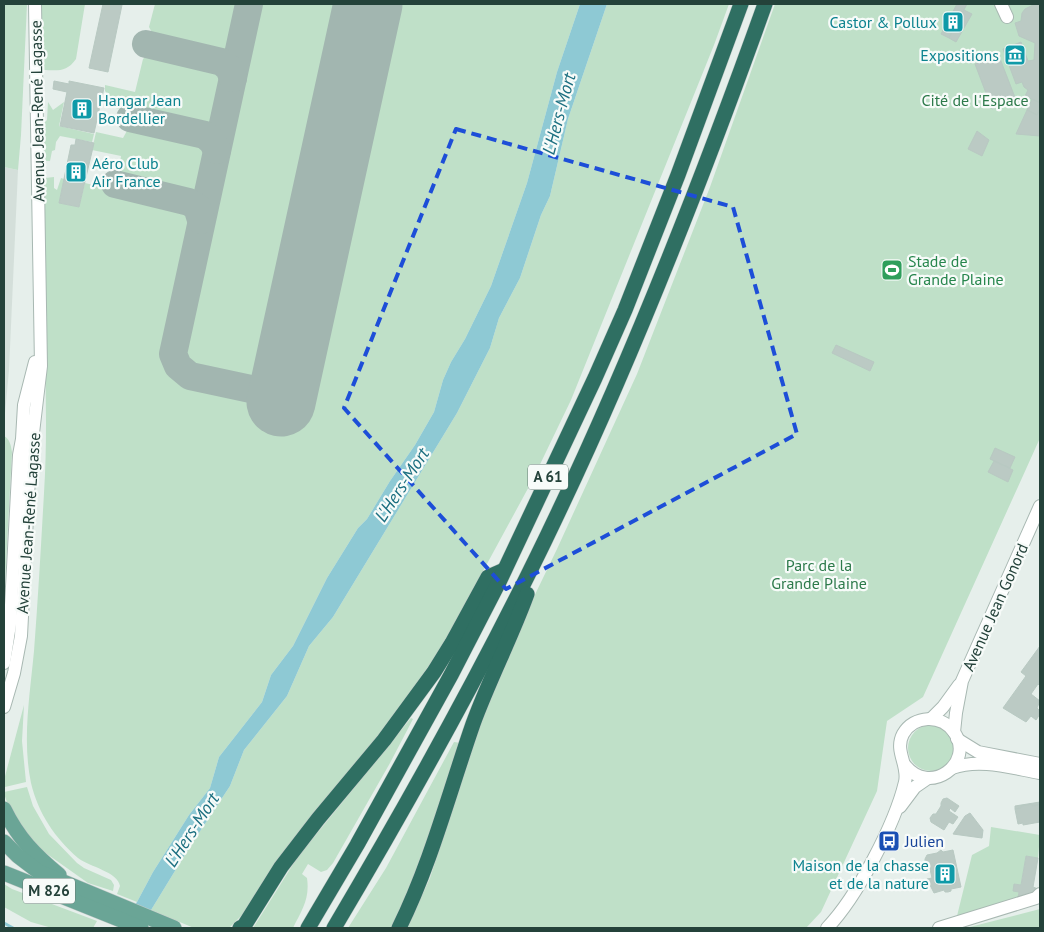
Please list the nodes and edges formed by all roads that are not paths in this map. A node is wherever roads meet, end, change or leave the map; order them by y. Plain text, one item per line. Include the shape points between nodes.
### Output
1 (35, 4) edge
2 (741, 4) edge
3 (765, 4) edge
4 (1001, 4) edge
5 (1006, 17) dead end
6 (30, 406) junction
7 (1040, 506) edge
8 (558, 514) junction
9 (504, 570) junction
10 (4, 663) edge
11 (962, 681) junction
12 (4, 707) edge
13 (931, 719) junction
14 (956, 736) junction
15 (904, 764) junction
16 (1040, 764) edge
17 (952, 768) junction
18 (1040, 773) edge
19 (928, 778) junction
20 (4, 809) edge
21 (894, 816) junction
22 (4, 842) edge
23 (4, 873) edge
24 (72, 886) junction
25 (1040, 894) edge
26 (97, 903) junction
27 (142, 928) edge
28 (174, 928) edge
29 (242, 928) edge
30 (308, 928) edge
31 (334, 928) edge
32 (399, 928) edge
33 (827, 928) edge
34 (939, 928) edge

1 - 6 street, Avenue Jean-René Lagasse via 41,366
2 - 9 highway, A 61 via 702,114 625,310
3 - 8 highway, A 61 via 655,295
4 - 5 street
6 - 10 street, Avenue Jean-René Lagasse via 19,455 10,624
6 - 12 street, Avenue Jean-René Lagasse via 22,627
7 - 11 street, Avenue Jean Gonord
8 - 31 highway, A 61 via 439,744
8 - 32 highway via 483,699 435,842
9 - 29 highway via 488,577 429,679 281,867
9 - 30 highway, A 61 via 420,733
11 - 13 street, Avenue Jean Gonord
11 - 14 street, Avenue Jean Gonord
13 - 14 street via 946,724
13 - 15 street, Avenue Jean Gonord via 912,724 904,734 899,746
14 - 16 street via 978,752
14 - 17 street, Avenue Jean Gonord via 958,755
15 - 19 street via 917,776
15 - 21 street, Avenue Jean Gonord via 905,781
17 - 18 street via 964,764 989,764
17 - 19 street, Avenue Jean Gonord via 941,776
19 - 21 street, Avenue Jean Gonord via 915,787
20 - 24 main road via 27,846
21 - 33 street, Avenue Jean Gonord via 860,882
22 - 24 main road, M 826 via 39,872
23 - 26 main road, M 826
24 - 26 main road, M 826
25 - 34 street via 1036,898
26 - 27 main road, M 826
26 - 28 main road, M 826

